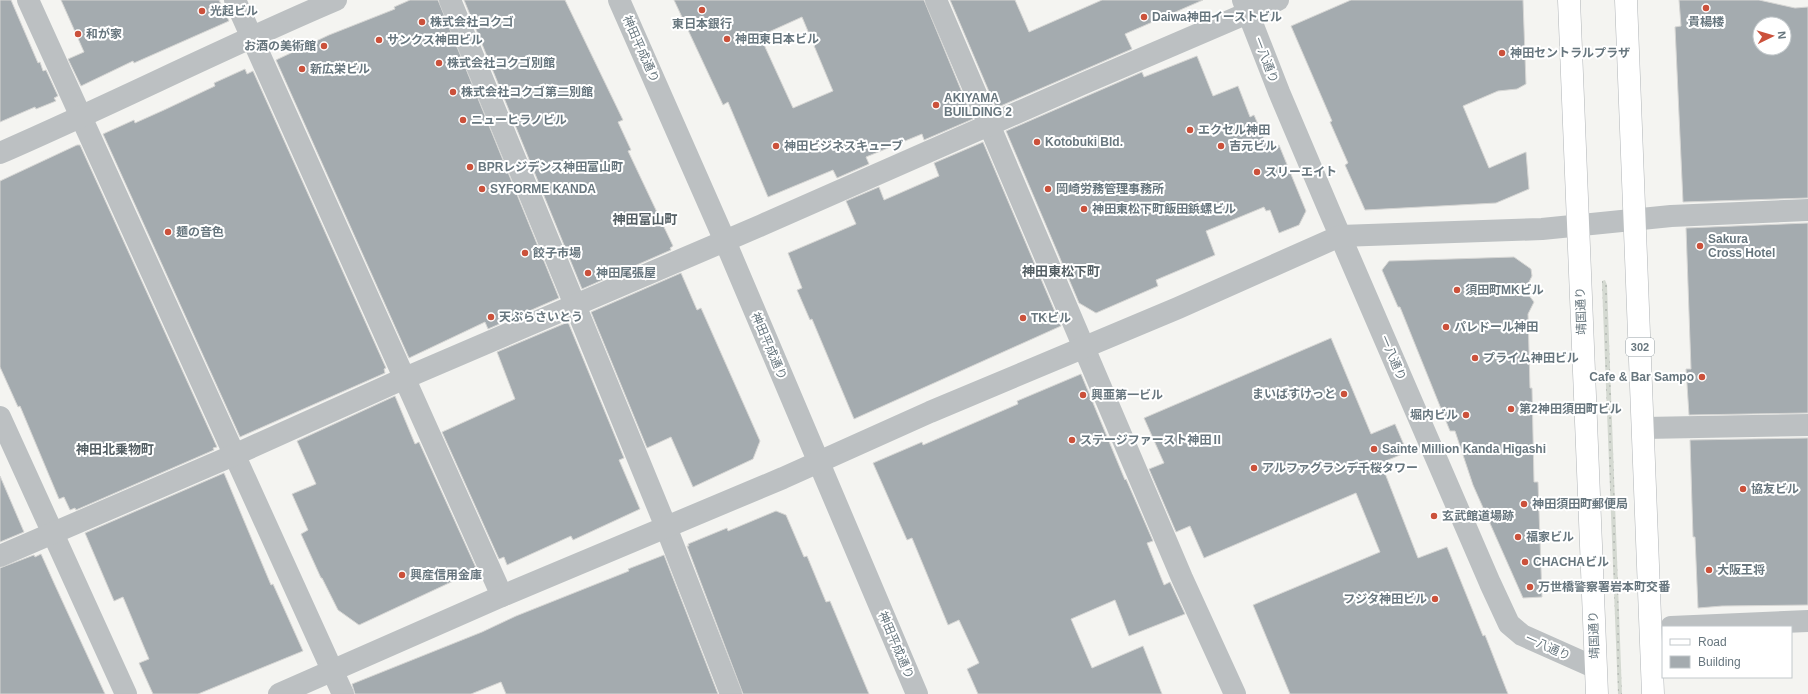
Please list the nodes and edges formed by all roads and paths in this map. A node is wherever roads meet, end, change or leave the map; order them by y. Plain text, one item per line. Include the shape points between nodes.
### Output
1 (28, 0) edge
2 (235, 0) edge
3 (336, 0) edge
4 (450, 0) edge
5 (619, 0) edge
6 (936, 0) edge
7 (1278, 0) edge
8 (1569, 0) edge
9 (1626, 0) edge
10 (1246, 6) edge
11 (252, 36) junction
12 (81, 117) junction
13 (989, 126) junction
14 (0, 153) edge
15 (1808, 210) edge
16 (1634, 220) junction
17 (1577, 226) junction
18 (1340, 236) junction
19 (725, 241) junction
20 (574, 306) junction
21 (1084, 347) junction
22 (405, 378) junction
23 (0, 417) edge
24 (1808, 425) edge
25 (1644, 428) junction
26 (234, 455) junction
27 (818, 462) junction
28 (666, 527) junction
29 (52, 534) junction
30 (0, 556) edge
31 (502, 596) junction
32 (1808, 622) edge
33 (1691, 626) edge
34 (1662, 627) edge
35 (1596, 668) junction
36 (332, 671) junction
37 (126, 694) edge
38 (279, 694) edge
39 (343, 694) edge
40 (730, 694) edge
41 (917, 694) edge
42 (1235, 694) edge
43 (1597, 694) edge
44 (1653, 694) edge

1 - 12 street
2 - 11 street
3 - 11 street
4 - 20 street
5 - 19 street, 神田平成通り
6 - 13 street
7 - 10 street
8 - 17 main road, 靖国通り
9 - 16 main road, 302
10 - 13 street
10 - 18 street, 一八通り
11 - 12 street
11 - 22 street
12 - 14 street
12 - 26 street
13 - 19 street
13 - 21 street
15 - 16 street
16 - 17 street
16 - 25 main road, 302
17 - 18 street
17 - 35 main road, 靖国通り
18 - 21 street
18 - 35 street, 一八通り via 1509,624 1522,635
19 - 20 street
19 - 27 street, 神田平成通り
20 - 22 street
20 - 28 street
21 - 27 street
21 - 42 street via 1182,578
22 - 26 street
22 - 31 street
23 - 29 street
24 - 25 street
25 - 34 main road, 302
26 - 29 street
26 - 36 street
27 - 28 street
27 - 41 street, 神田平成通り
28 - 31 street
28 - 40 street
29 - 30 street
29 - 37 street
31 - 36 street
32 - 33 street
34 - 44 main road, 302
35 - 43 main road, 靖国通り
36 - 38 street
36 - 39 street

